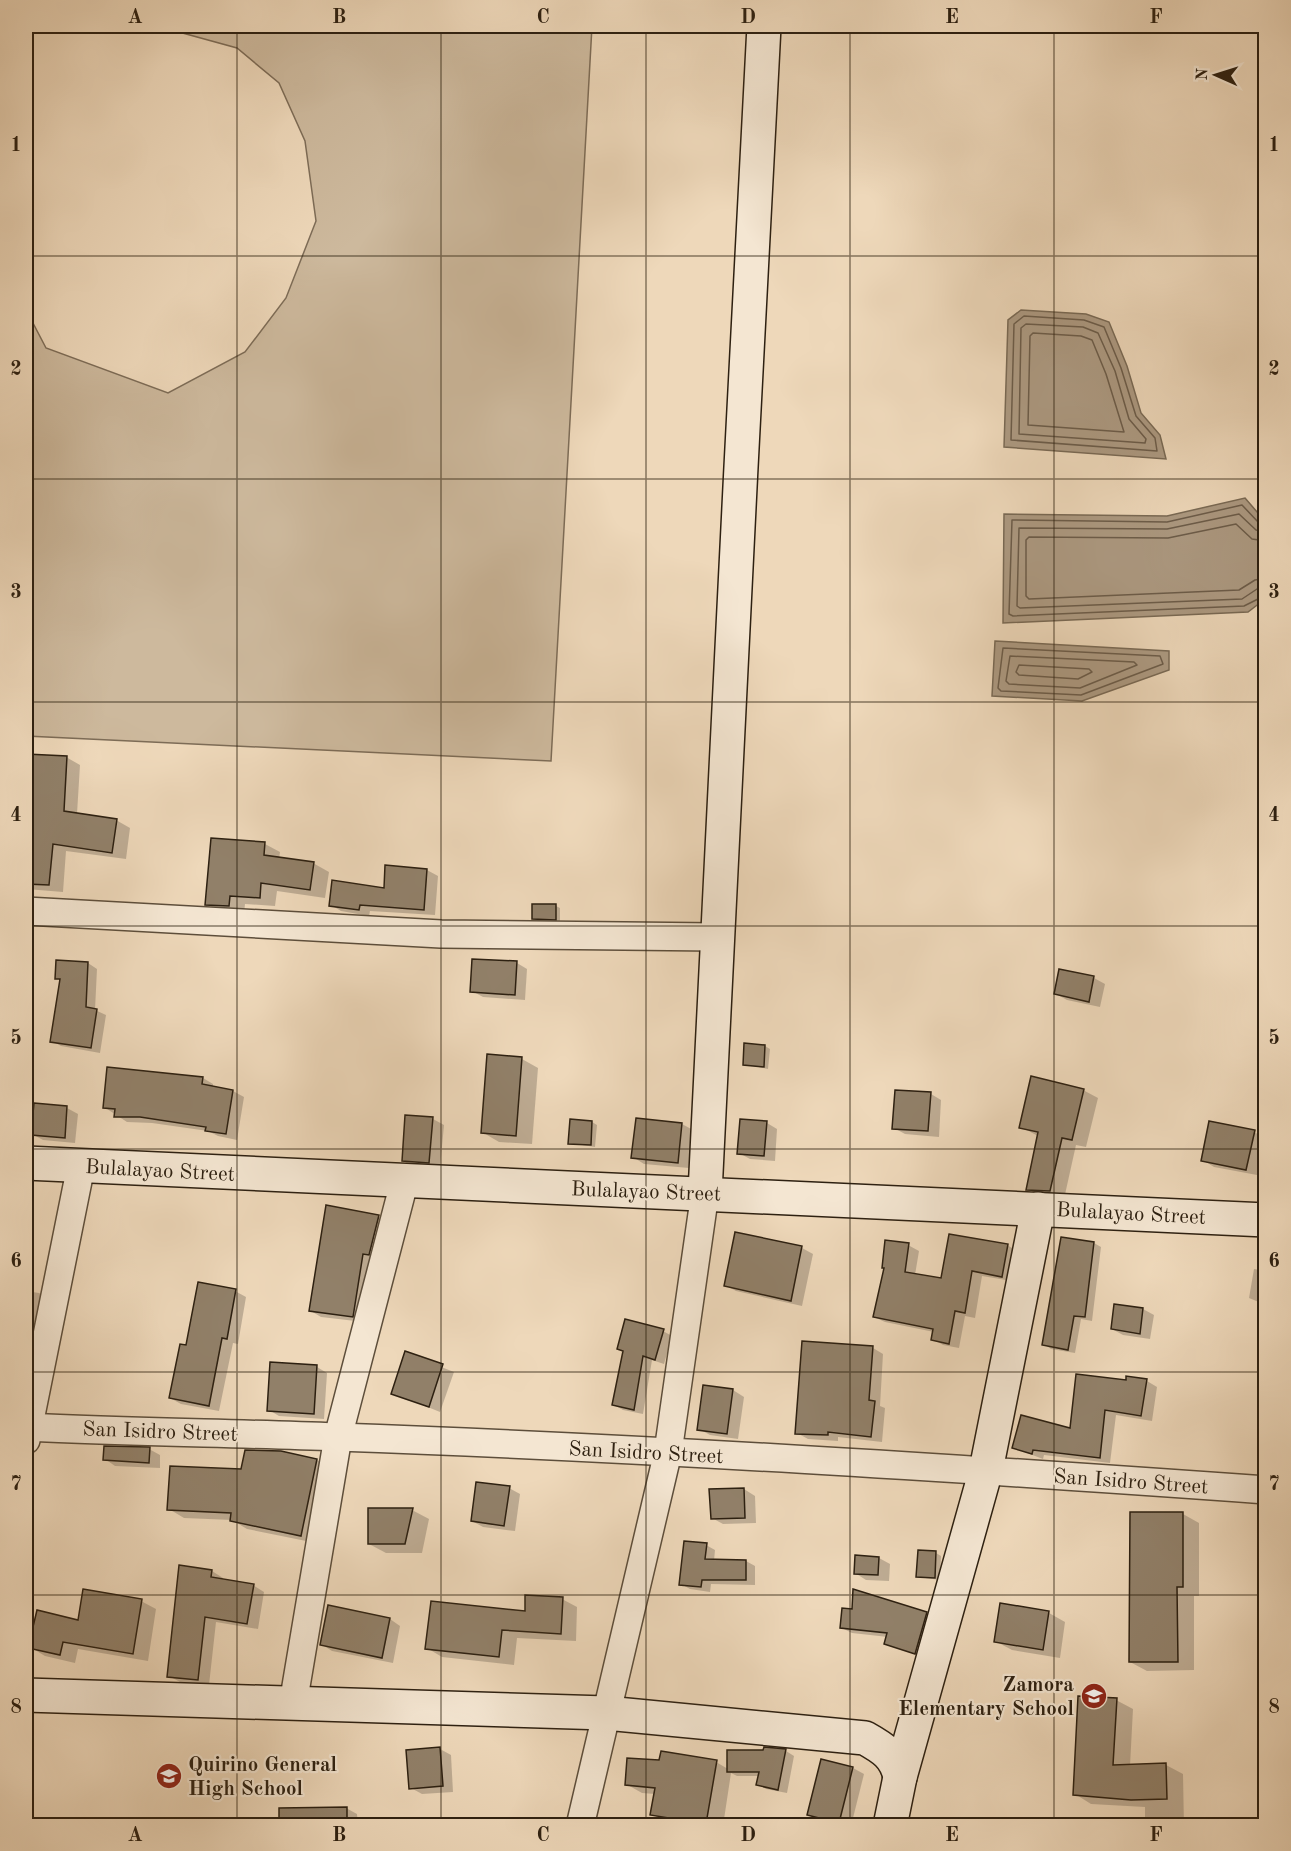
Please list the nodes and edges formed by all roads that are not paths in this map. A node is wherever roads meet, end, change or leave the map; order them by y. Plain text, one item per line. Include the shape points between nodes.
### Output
1 (764, 26) edge
2 (26, 911) edge
3 (716, 936) junction
4 (26, 1164) edge
5 (81, 1166) junction
6 (404, 1183) junction
7 (705, 1193) junction
8 (1038, 1209) junction
9 (1266, 1220) edge
10 (27, 1431) edge
11 (338, 1437) junction
12 (668, 1452) junction
13 (986, 1470) junction
14 (1266, 1490) edge
15 (26, 1695) edge
16 (293, 1704) junction
17 (606, 1713) junction
18 (900, 1777) junction
19 (580, 1826) edge
20 (890, 1826) edge

1 - 3 street
2 - 3 street via 441,934
3 - 7 street
4 - 5 street, Bulalayao Street
5 - 6 street, Bulalayao Street
5 - 10 street
6 - 7 street, Bulalayao Street
6 - 11 street
7 - 8 street, Bulalayao Street
7 - 12 street
8 - 9 street, Bulalayao Street
8 - 13 street
10 - 11 street, San Isidro Street
11 - 12 street, San Isidro Street
11 - 16 street
12 - 13 street, San Isidro Street
12 - 17 street
13 - 14 street, San Isidro Street
13 - 18 street
15 - 16 street
16 - 17 street
17 - 18 street via 866,1738 887,1751 898,1766
17 - 19 street
18 - 20 street

